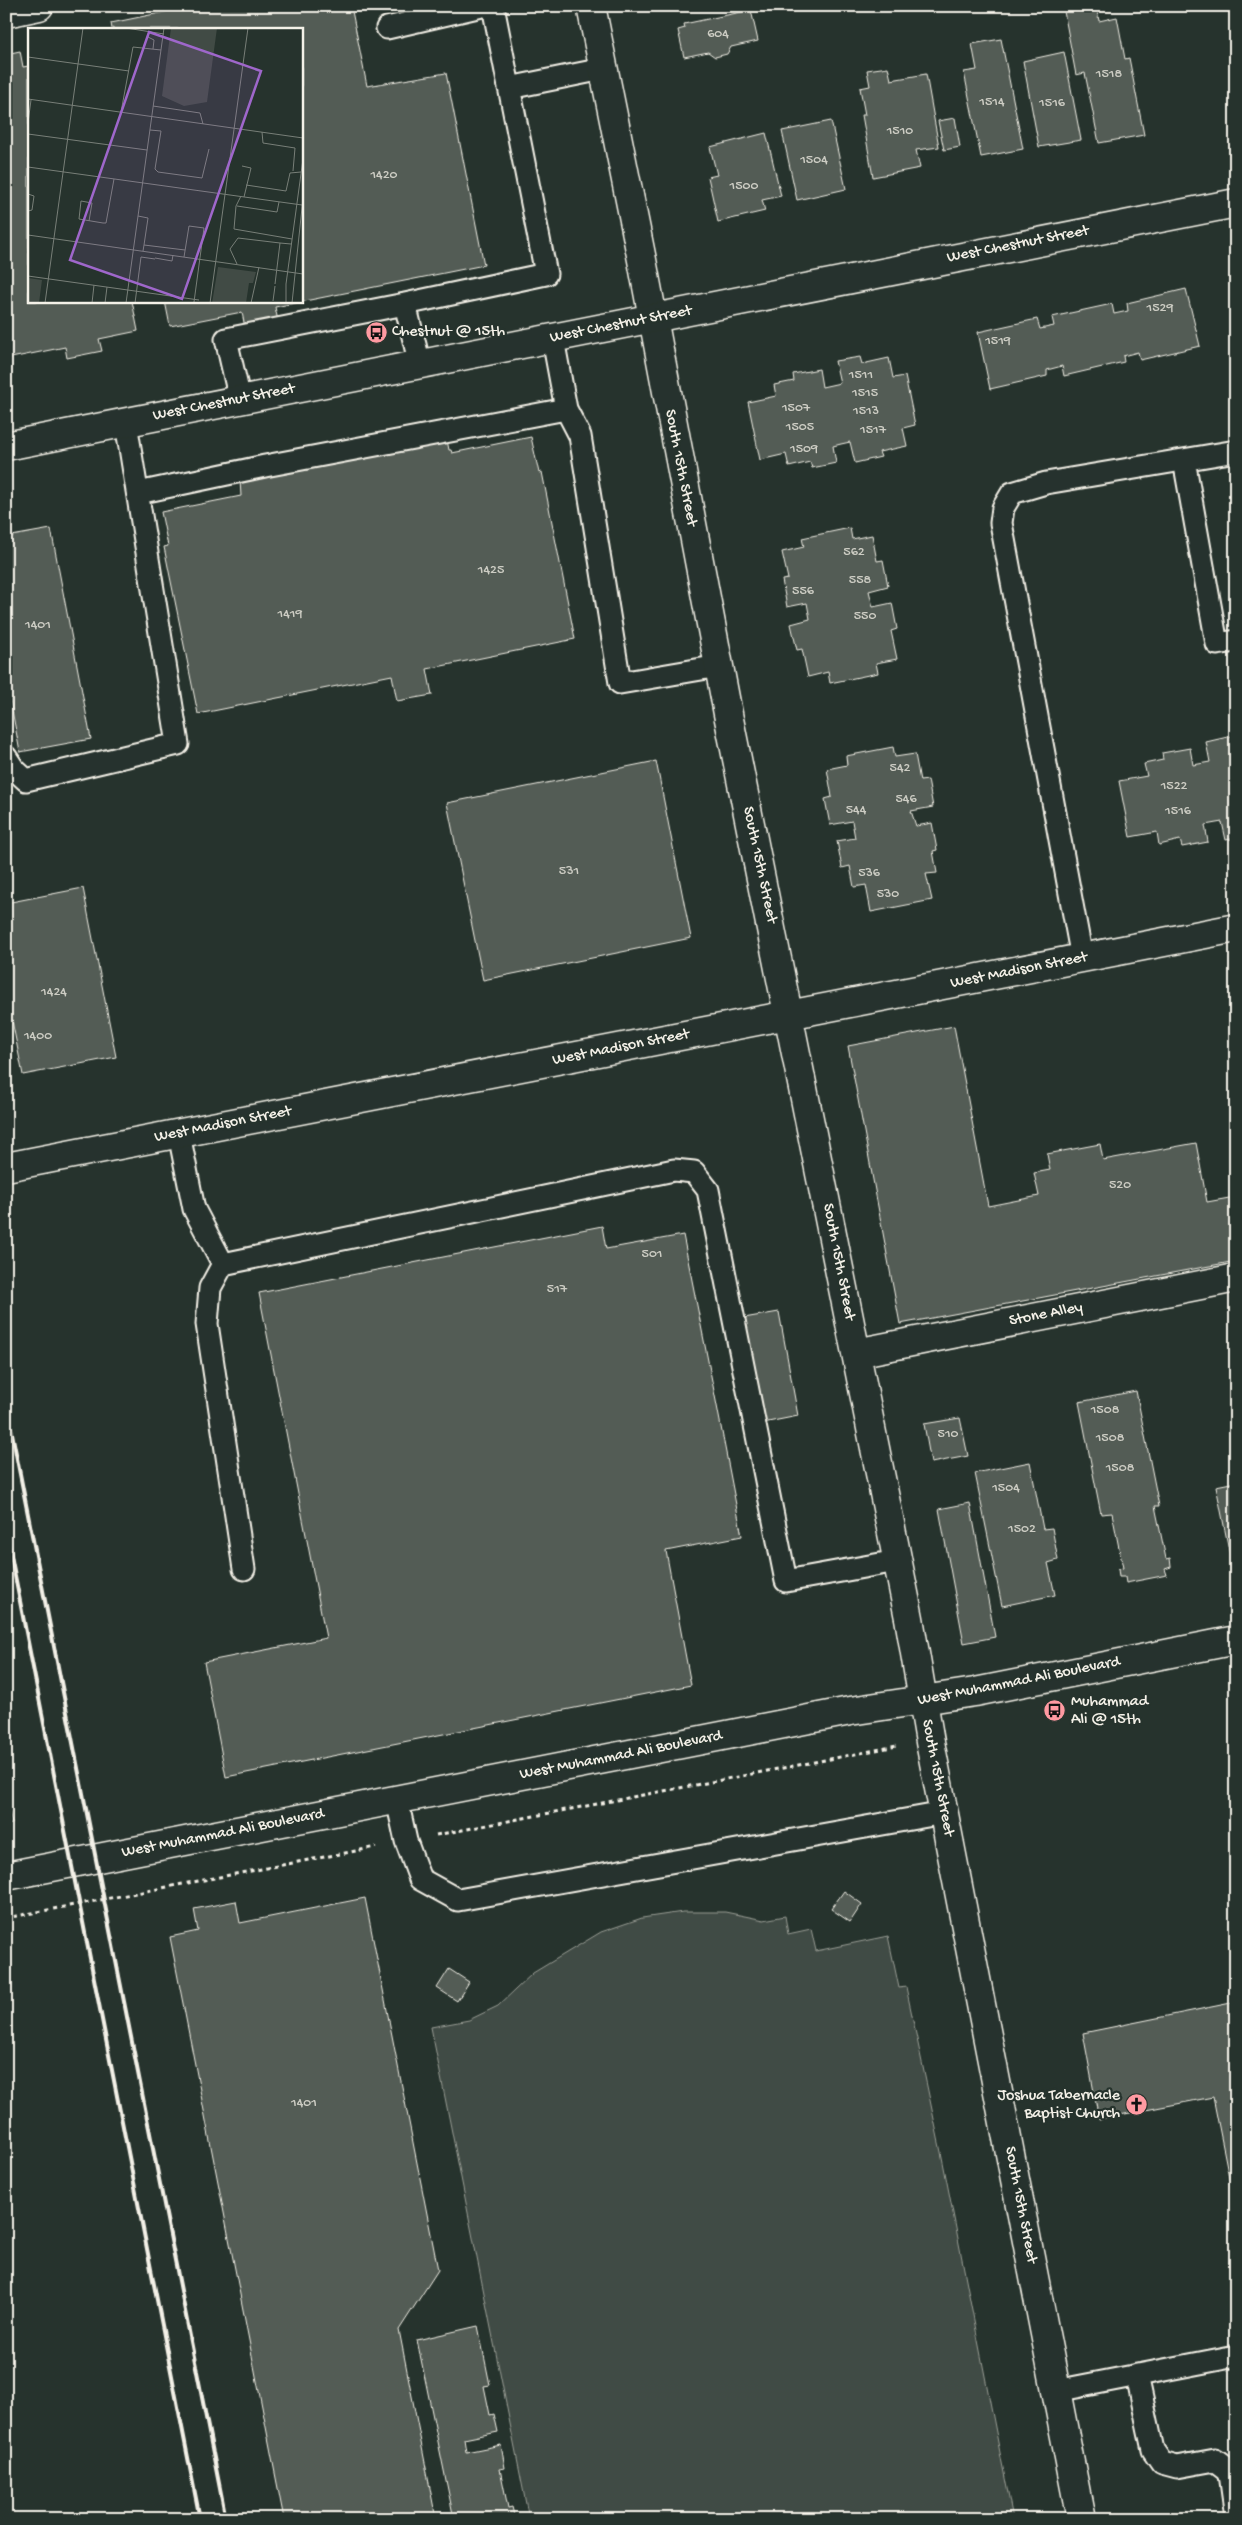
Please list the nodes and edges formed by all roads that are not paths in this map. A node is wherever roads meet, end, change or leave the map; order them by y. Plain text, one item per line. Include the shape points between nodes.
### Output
1 (39, 6) edge
2 (482, 6) edge
3 (493, 6) edge
4 (591, 6) edge
5 (6, 13) edge
6 (387, 28) dead end
7 (603, 69) junction
8 (510, 88) junction
9 (1236, 203) edge
10 (405, 304) junction
11 (652, 320) junction
12 (553, 339) junction
13 (420, 365) junction
14 (240, 400) junction
15 (566, 409) junction
16 (126, 423) junction
17 (6, 446) edge
18 (1236, 451) edge
19 (1184, 460) junction
20 (138, 494) junction
21 (1236, 641) edge
22 (719, 666) junction
23 (6, 757) edge
24 (1236, 928) edge
25 (1082, 958) junction
26 (790, 1015) junction
27 (179, 1134) junction
28 (6, 1167) edge
29 (223, 1264) junction
30 (1236, 1278) edge
31 (856, 1353) junction
32 (897, 1561) junction
33 (244, 1569) dead end
34 (1236, 1640) edge
35 (923, 1700) junction
36 (397, 1800) junction
37 (944, 1813) junction
38 (6, 1876) edge
39 (1236, 2356) edge
40 (1137, 2375) junction
41 (1056, 2390) junction
42 (1236, 2517) edge
43 (1081, 2519) edge

1 - 5 street
2 - 6 lane
3 - 8 lane
4 - 7 street, South 15th Street
7 - 8 lane
7 - 11 street, South 15th Street
8 - 10 lane via 546,274
9 - 11 street, West Chestnut Street via 791,289
10 - 13 lane
10 - 14 lane via 226,340
11 - 12 street, West Chestnut Street
11 - 22 street, South 15th Street
12 - 13 street, West Chestnut Street
12 - 15 lane
13 - 14 street, West Chestnut Street
14 - 16 street, West Chestnut Street
15 - 20 lane via 265,466
15 - 22 lane via 580,436 620,683
16 - 17 street, West Chestnut Street
16 - 20 lane
18 - 19 lane
19 - 21 lane via 1217,644
19 - 25 lane via 1046,483 1012,493 1003,508 1001,522
20 - 23 lane via 178,744 26,780
22 - 26 street, South 15th Street
24 - 25 street, West Madison Street
25 - 26 street, West Madison Street
26 - 27 street, West Madison Street
26 - 31 street, South 15th Street
27 - 28 street, West Madison Street
27 - 29 lane via 194,1210
29 - 32 lane via 674,1170 694,1172 708,1190 786,1582
29 - 33 lane via 210,1288 207,1324
30 - 31 street, Stone Alley
31 - 32 street, South 15th Street
32 - 35 street, South 15th Street
34 - 35 street, West Muhammad Ali Boulevard
35 - 36 street, West Muhammad Ali Boulevard via 850,1711
35 - 37 street, South 15th Street
36 - 37 lane via 406,1841 420,1879 458,1900
36 - 38 street, West Muhammad Ali Boulevard
37 - 41 street, South 15th Street
39 - 40 lane
40 - 41 lane
40 - 42 lane via 1153,2450 1162,2463 1177,2467 1214,2460 1230,2474
41 - 43 street, South 15th Street

